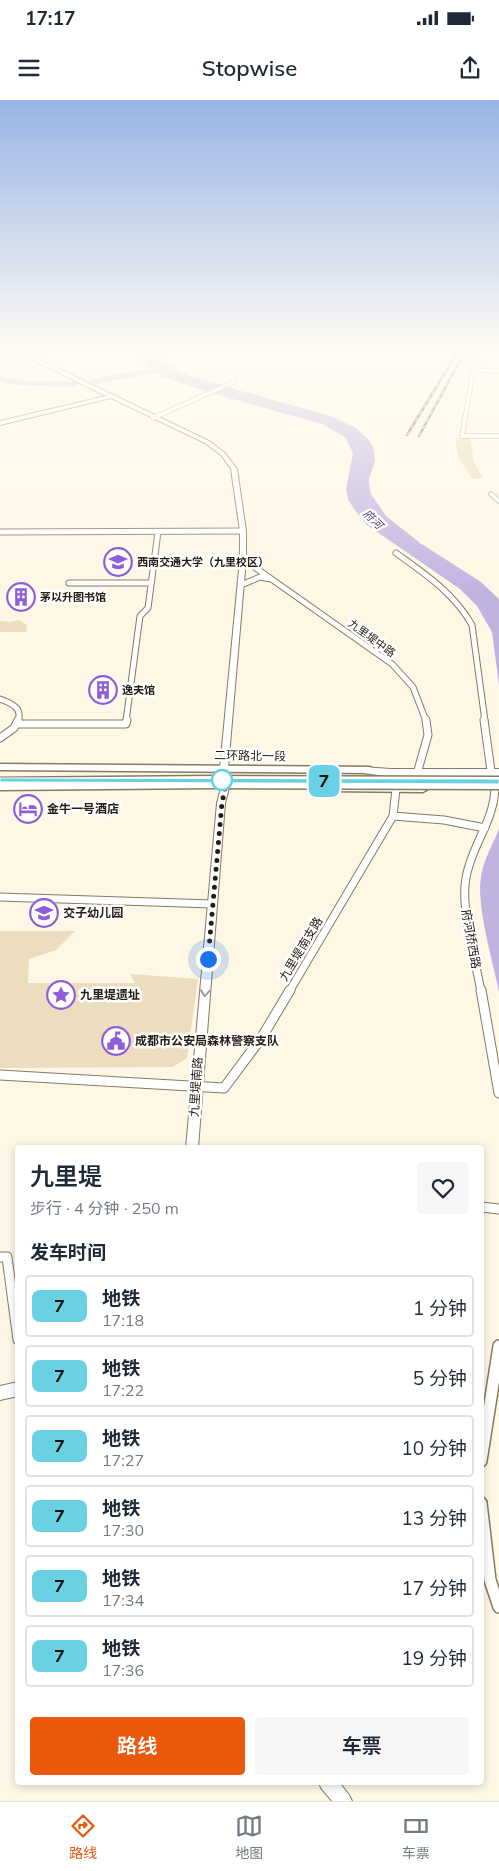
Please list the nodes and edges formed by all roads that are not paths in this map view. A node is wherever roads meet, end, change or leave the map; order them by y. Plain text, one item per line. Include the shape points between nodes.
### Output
1 (185, 432) edge
2 (463, 432) edge
3 (499, 436) edge
4 (492, 494) dead end
5 (499, 501) edge
6 (243, 531) junction
7 (0, 532) edge
8 (158, 532) junction
9 (396, 553) dead end
10 (243, 559) junction
11 (275, 580) junction
12 (69, 583) dead end
13 (151, 583) junction
14 (241, 585) junction
15 (0, 699) edge
16 (18, 724) junction
17 (0, 738) edge
18 (0, 767) edge
19 (224, 768) junction
20 (361, 770) junction
21 (418, 770) junction
22 (0, 774) edge
23 (497, 779) edge
24 (0, 784) edge
25 (0, 788) edge
26 (225, 788) junction
27 (396, 789) junction
28 (394, 816) junction
29 (484, 828) junction
30 (0, 897) edge
31 (213, 904) junction
32 (0, 1075) edge
33 (196, 1087) junction
34 (499, 1093) edge
35 (192, 1145) edge
36 (484, 1207) edge
37 (499, 1209) edge
38 (0, 1258) edge
39 (15, 1317) edge
40 (499, 1346) edge
41 (15, 1390) edge
42 (0, 1393) edge
43 (484, 1442) edge
44 (484, 1529) edge
45 (499, 1607) edge
46 (330, 1785) edge
47 (343, 1801) edge

1 - 6 street via 207,442 228,459 236,476
2 - 3 street via 462,436
4 - 5 street
6 - 8 street
6 - 10 street
7 - 8 street
8 - 13 street
9 - 23 street, 府河桥西路 via 465,609 472,625
10 - 11 street, 九里堤中路
10 - 14 street
11 - 14 street via 260,577
11 - 21 street, 九里堤中路 via 392,664 413,687 426,717 428,735
12 - 13 street
13 - 16 street via 148,608 140,616 126,724
14 - 19 street
15 - 16 street via 19,711
16 - 17 street
18 - 19 main road, 二环路北一段
19 - 20 main road, 二环路北一段
19 - 26 street
20 - 21 main road, 二环路北一段
20 - 23 highway via 450,773
21 - 23 main road, 二环路北一段
22 - 23 highway
23 - 24 highway, bridge
23 - 27 main road
23 - 29 street, 府河桥西路 via 493,811
25 - 26 main road
26 - 27 main road
26 - 31 street, 九里堤南路
27 - 28 street, 九里堤南支路
28 - 29 street via 444,820
28 - 33 street, 九里堤南支路 via 262,1037 224,1088
29 - 34 street, 府河桥西路 via 465,877 465,903
30 - 31 street
31 -> 33 street, 九里堤南路
32 - 33 street
33 - 35 street, 九里堤南路
36 - 37 street
38 - 39 street via 7,1257
40 - 43 street
41 - 42 street
44 - 45 street via 490,1580
46 - 47 street

